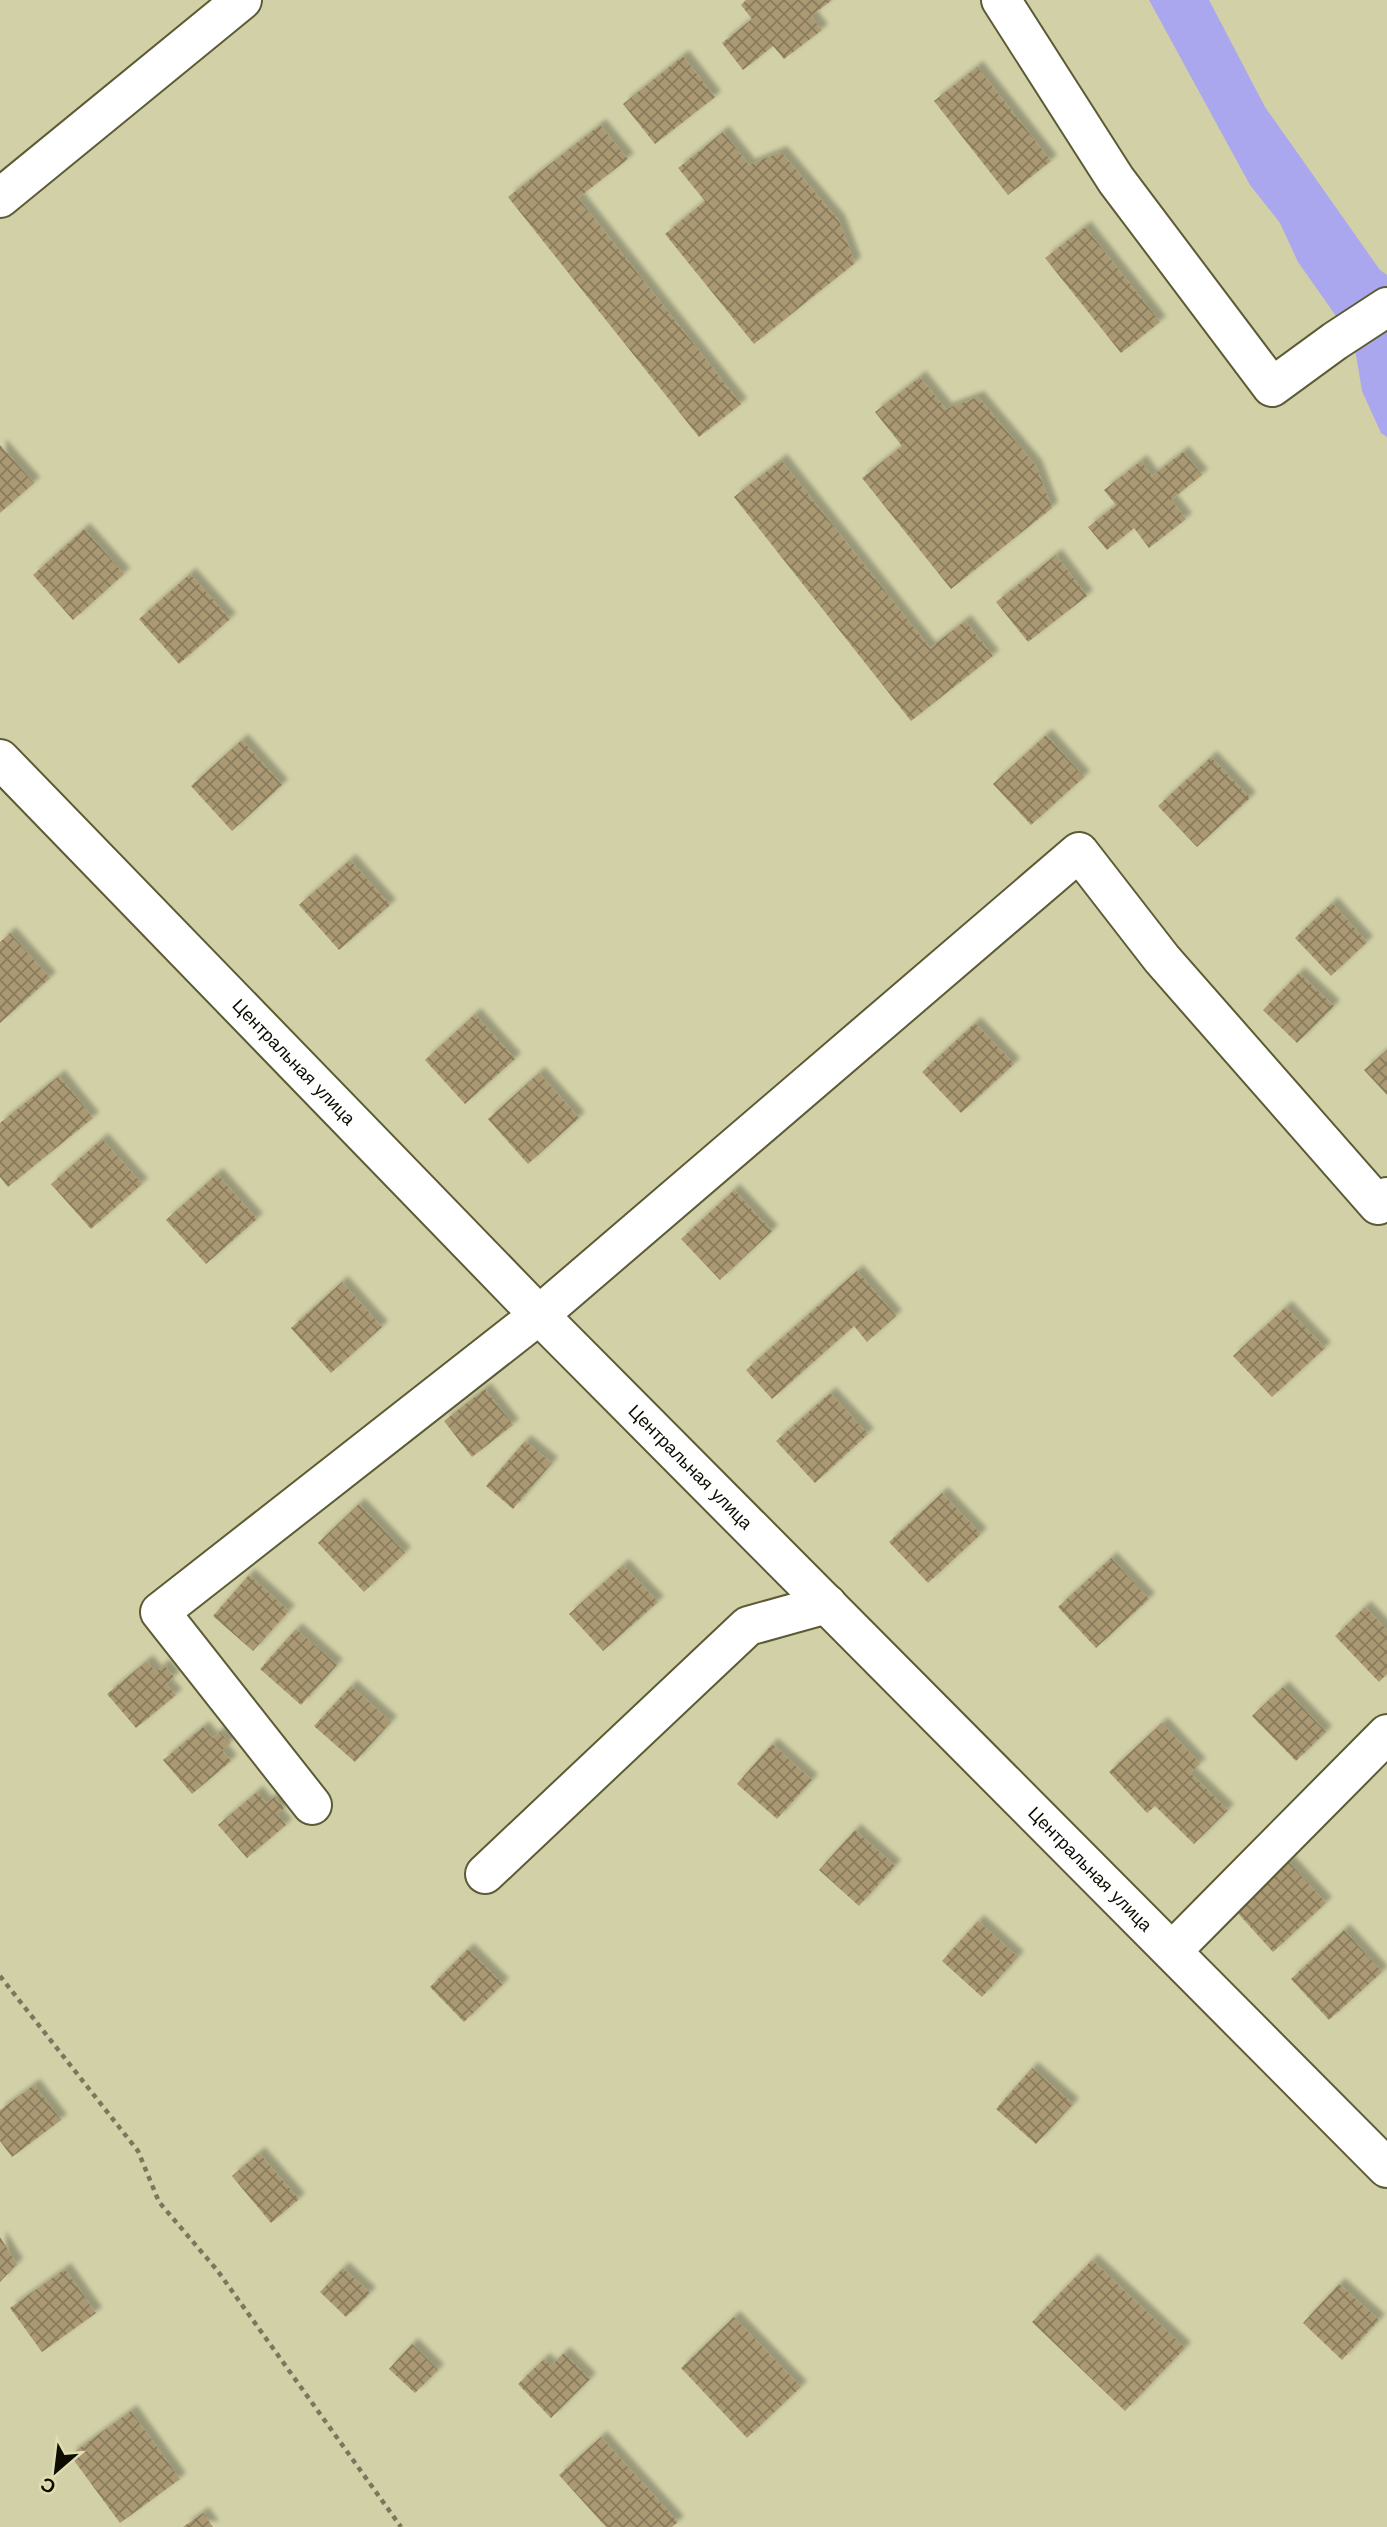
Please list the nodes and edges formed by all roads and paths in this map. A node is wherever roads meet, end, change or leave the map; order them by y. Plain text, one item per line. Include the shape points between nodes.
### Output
1 (242, 0) edge
2 (1001, 0) edge
3 (0, 198) edge
4 (1387, 307) edge
5 (0, 760) edge
6 (1387, 1198) edge
7 (539, 1315) junction
8 (827, 1604) junction
9 (1387, 1734) edge
10 (312, 1805) dead end
11 (485, 1874) dead end
12 (1172, 1951) junction
13 (0, 1976) edge
14 (1387, 2168) edge
15 (401, 2527) edge

1 - 3 street
2 - 4 street via 1116,180 1272,387
5 - 7 street, Центральная улица
6 - 7 street via 1378,1205 1163,959 1079,852
7 - 8 street, Центральная улица
7 - 10 street via 160,1612
8 - 11 street via 748,1626
8 - 12 street, Центральная улица
9 - 12 street
12 - 14 street, Центральная улица
13 - 15 path via 138,2151 159,2202 217,2270

